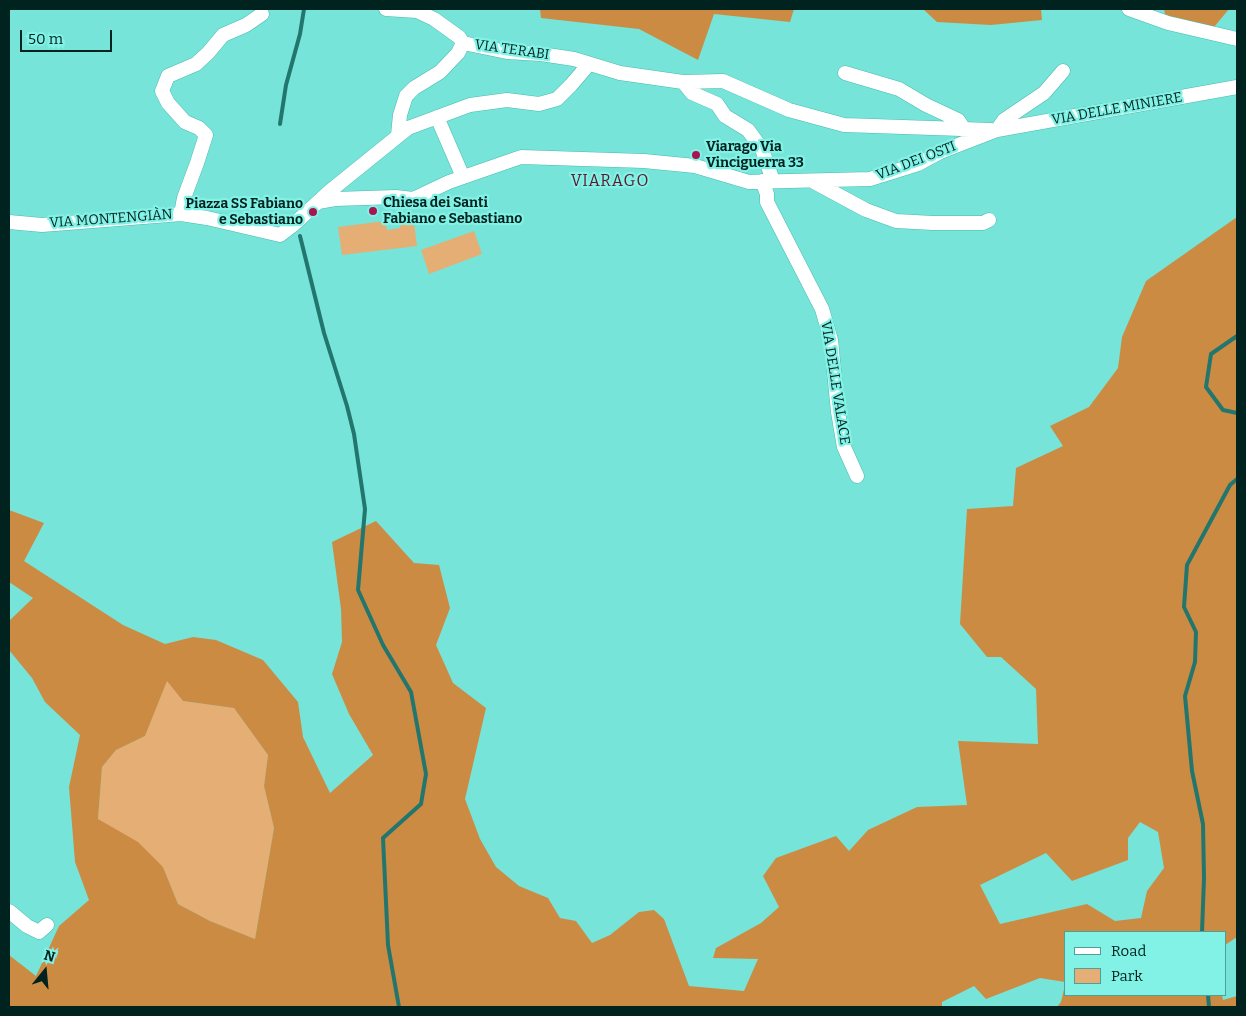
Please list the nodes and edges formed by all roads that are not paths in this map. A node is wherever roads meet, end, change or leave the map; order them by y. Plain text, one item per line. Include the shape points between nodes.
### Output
1 (386, 9) edge
2 (1129, 9) edge
3 (262, 14) dead end
4 (1237, 39) edge
5 (463, 43) junction
6 (589, 64) junction
7 (1063, 71) dead end
8 (845, 73) dead end
9 (683, 82) junction
10 (1237, 87) edge
11 (437, 117) junction
12 (964, 130) junction
13 (997, 130) junction
14 (398, 135) junction
15 (463, 177) junction
16 (768, 181) junction
17 (811, 181) junction
18 (318, 202) junction
19 (182, 214) junction
20 (989, 220) dead end
21 (9, 222) edge
22 (857, 476) dead end
23 (9, 911) edge
24 (47, 925) dead end

1 - 5 street via 417,11 459,36
2 - 4 street via 1168,23
3 - 19 street via 223,35 196,64 168,76 162,91 184,122 206,135 184,198
5 - 6 street, VIA TERABI via 506,52 566,57
5 - 14 street, VIA TERABI via 440,72 406,96
6 - 9 street, VIA TERABI via 620,73
6 - 11 street via 557,99 538,104 507,100 479,104
7 - 13 street via 1044,93 1004,120
8 - 12 street via 899,88 958,120
9 - 12 street, VIA TERABI via 723,81 789,110 844,125
9 - 16 street, VIA DELLE VALACE via 692,93 717,104 725,116 748,130 762,148
10 - 13 street, VIA DELLE MINIERE
11 - 14 street
11 - 15 street
12 - 13 street, VIA TERABI
13 - 17 street, VIA DEI OSTI via 918,164 870,179
14 - 18 street
15 - 16 street, VIA DEI OSTI via 521,157 530,157 695,166 749,182
15 - 18 street, VIA DEI OSTI via 413,198
16 - 17 street, VIA DEI OSTI
16 - 22 street, VIA DELLE VALACE via 767,202 822,308 831,340 844,447
17 - 20 street via 866,210 896,221 983,223
18 - 19 street, VIA MONTENGIÀN via 280,235
19 - 21 street, VIA MONTENGIÀN via 42,225
23 - 24 street via 39,932

